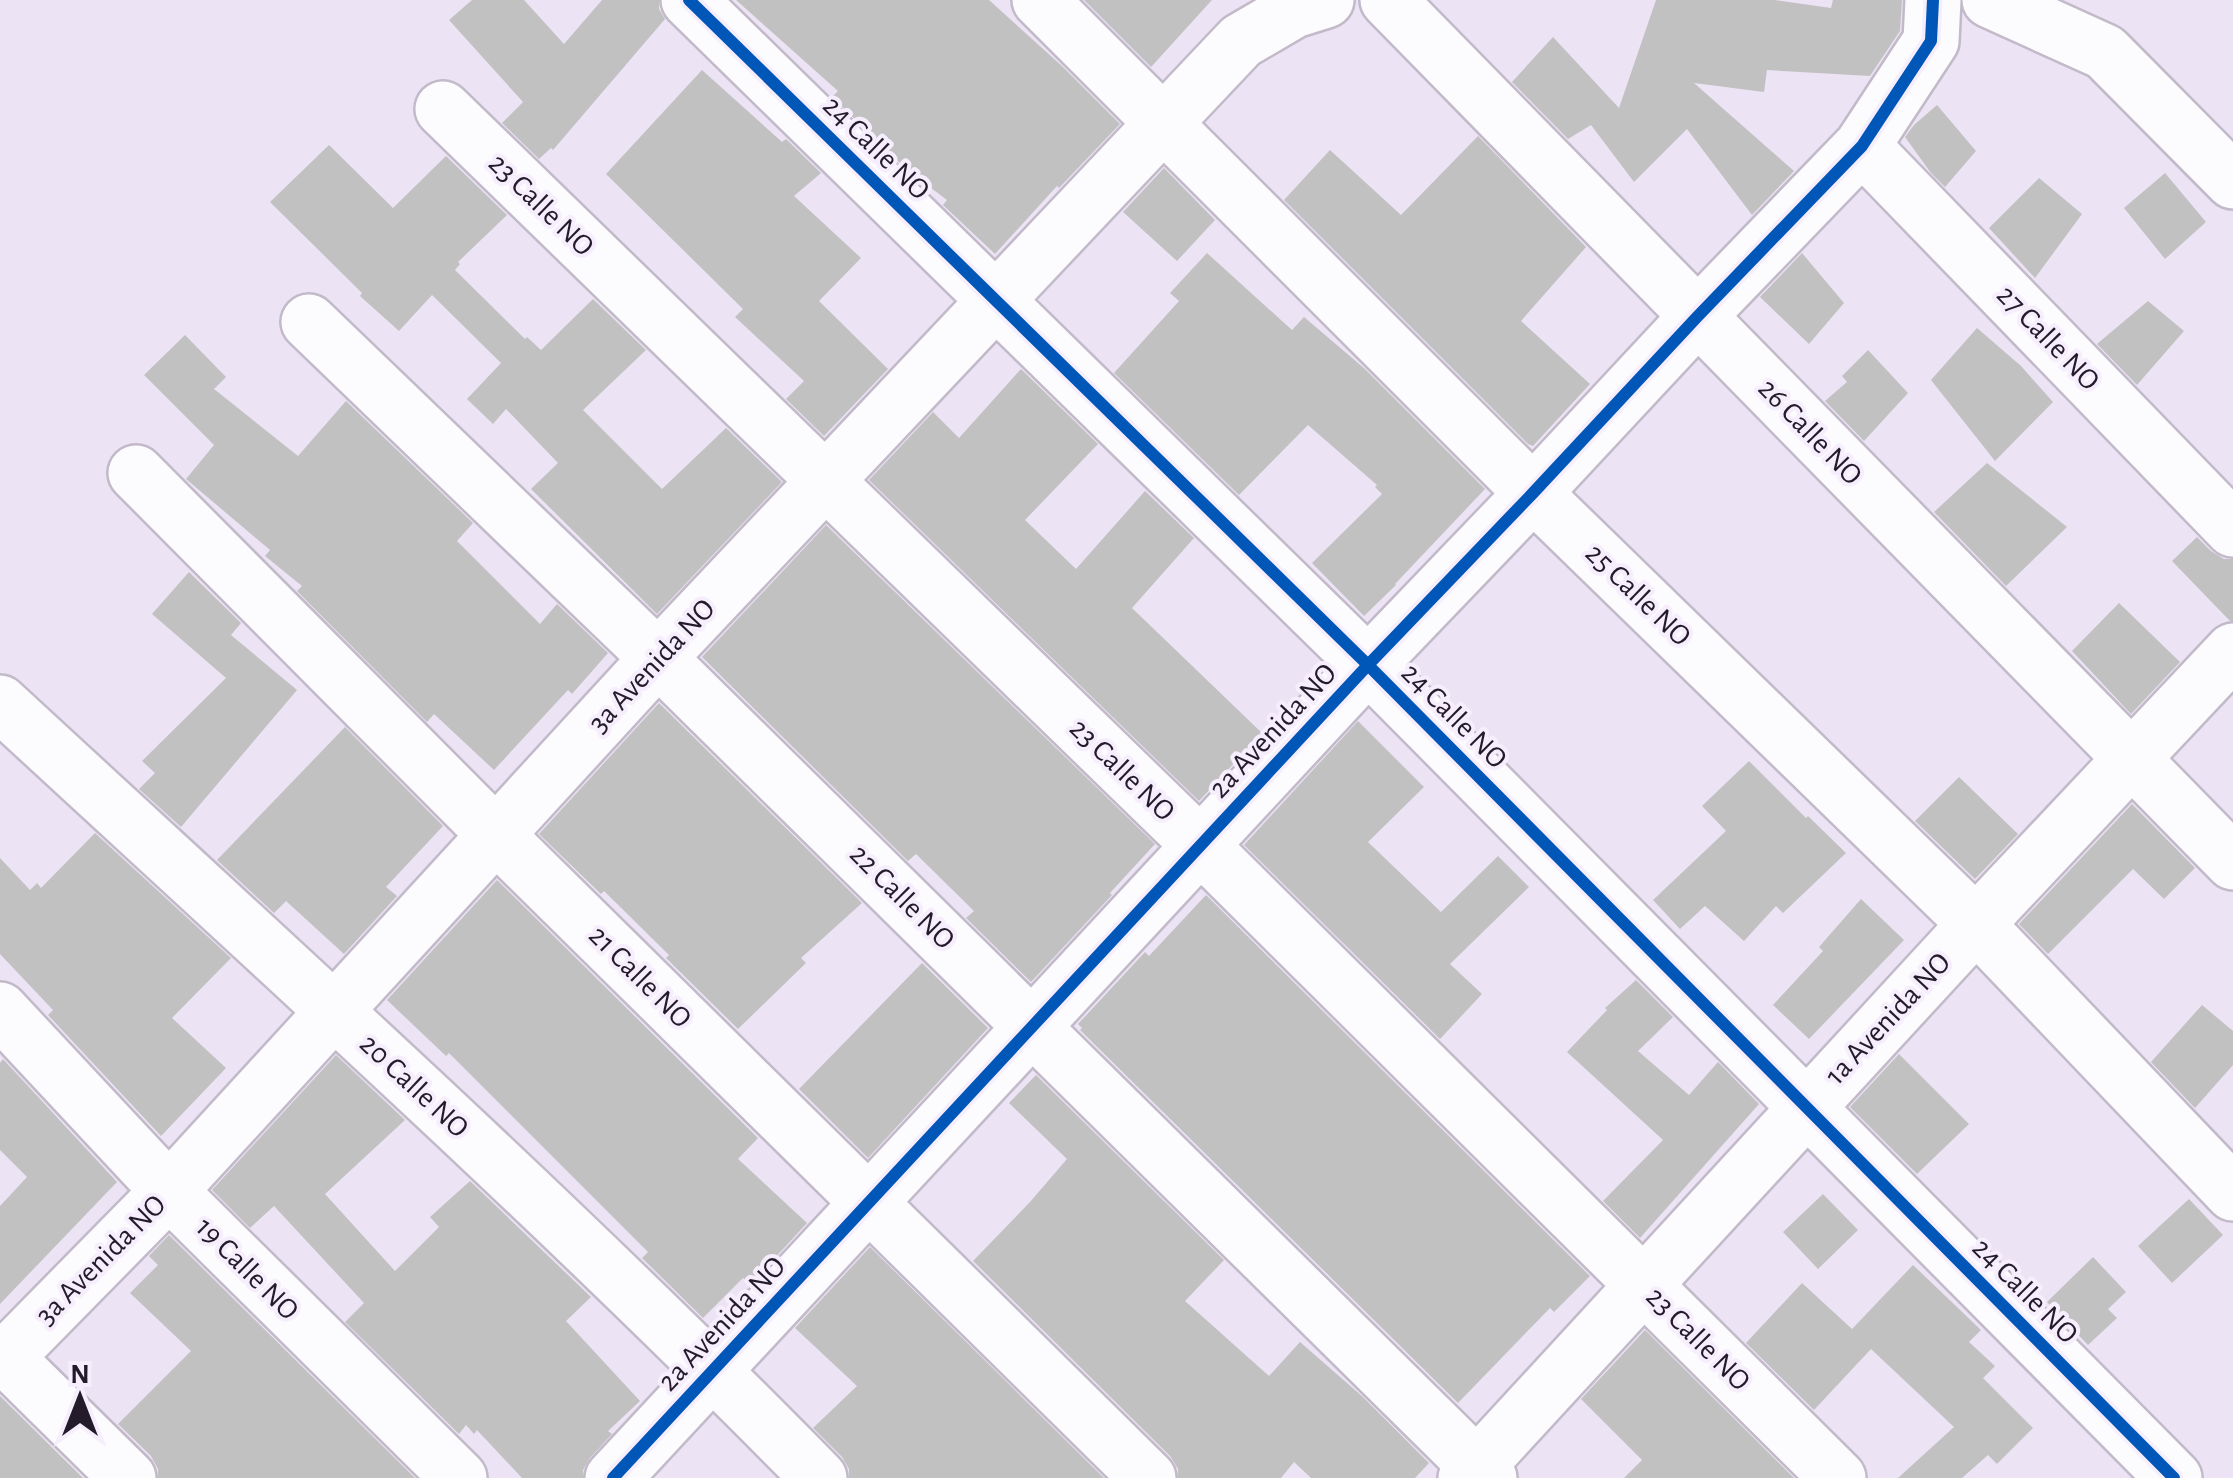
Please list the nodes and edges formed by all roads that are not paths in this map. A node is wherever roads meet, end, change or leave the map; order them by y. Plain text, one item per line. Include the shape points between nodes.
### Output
1 (688, 0) edge
2 (1040, 0) edge
3 (1326, 0) edge
4 (1388, 0) edge
5 (1933, 0) edge
6 (1990, 0) edge
7 (443, 109) dead end
8 (1162, 123) junction
9 (1862, 146) junction
10 (2233, 182) edge
11 (996, 300) junction
12 (1697, 317) junction
13 (309, 322) dead end
14 (136, 473) dead end
15 (826, 481) junction
16 (1533, 493) junction
17 (2233, 529) edge
18 (2233, 651) edge
19 (658, 658) junction
20 (1368, 665) junction
21 (0, 703) edge
22 (2131, 760) junction
23 (496, 835) junction
24 (1201, 846) junction
25 (2233, 862) edge
26 (1976, 924) junction
27 (0, 1010) edge
28 (334, 1011) junction
29 (1032, 1026) junction
30 (1807, 1107) junction
31 (169, 1191) junction
32 (2233, 1192) edge
33 (869, 1203) junction
34 (1644, 1285) junction
35 (2, 1357) edge
36 (713, 1370) junction
37 (1477, 1474) edge
38 (128, 1478) edge
39 (459, 1478) edge
40 (613, 1478) edge
41 (819, 1478) edge
42 (1148, 1478) edge
43 (1838, 1478) edge
44 (2174, 1478) edge

1 - 11 street, 24 Calle NO
2 - 8 street, 25 Calle NO
3 - 8 street, 3a Avenida NO via 1294,10 1242,41
4 - 12 street, 26 Calle NO
5 - 9 street, 2a Avenida NO via 1931,41
6 - 10 street via 2105,52
7 - 15 street, 23 Calle NO
8 - 11 street, 3a Avenida NO
8 - 16 street, 25 Calle NO
9 - 12 street, 2a Avenida NO
9 - 17 street, 27 Calle NO
11 - 15 street, 3a Avenida NO
11 - 20 street, 24 Calle NO
12 - 16 street, 2a Avenida NO
12 - 22 street, 26 Calle NO
13 - 19 street, 22 Calle NO
14 - 23 street, 21 Calle NO
15 - 19 street, 3a Avenida NO
15 - 24 street, 23 Calle NO
16 - 20 street, 2a Avenida NO
16 - 26 street, 25 Calle NO
18 - 22 street, 1a Avenida NO
19 - 23 street, 3a Avenida NO
19 - 29 street, 22 Calle NO
20 - 24 street, 2a Avenida NO
20 - 30 street, 24 Calle NO
21 - 28 street, 20 Calle NO
22 - 25 street, 26 Calle NO
22 - 26 street, 1a Avenida NO
23 - 28 street, 3a Avenida NO
23 - 33 street, 21 Calle NO
24 - 29 street, 2a Avenida NO
24 - 34 street, 23 Calle NO
26 - 30 street, 1a Avenida NO
26 - 32 street, 25 Calle NO
27 - 31 street, 19 Calle NO
28 - 31 street, 3a Avenida NO
28 - 36 street, 20 Calle NO
29 - 33 street, 2a Avenida NO
29 - 37 street, 22 Calle NO
30 - 34 street, 1a Avenida NO
30 - 44 street, 24 Calle NO
31 - 35 street, 3a Avenida NO
31 - 39 street, 19 Calle NO
33 - 36 street, 2a Avenida NO
33 - 42 street, 21 Calle NO
34 - 37 street, 1a Avenida NO
34 - 43 street, 23 Calle NO
35 - 38 street
36 - 40 street, 2a Avenida NO
36 - 41 street, 20 Calle NO

